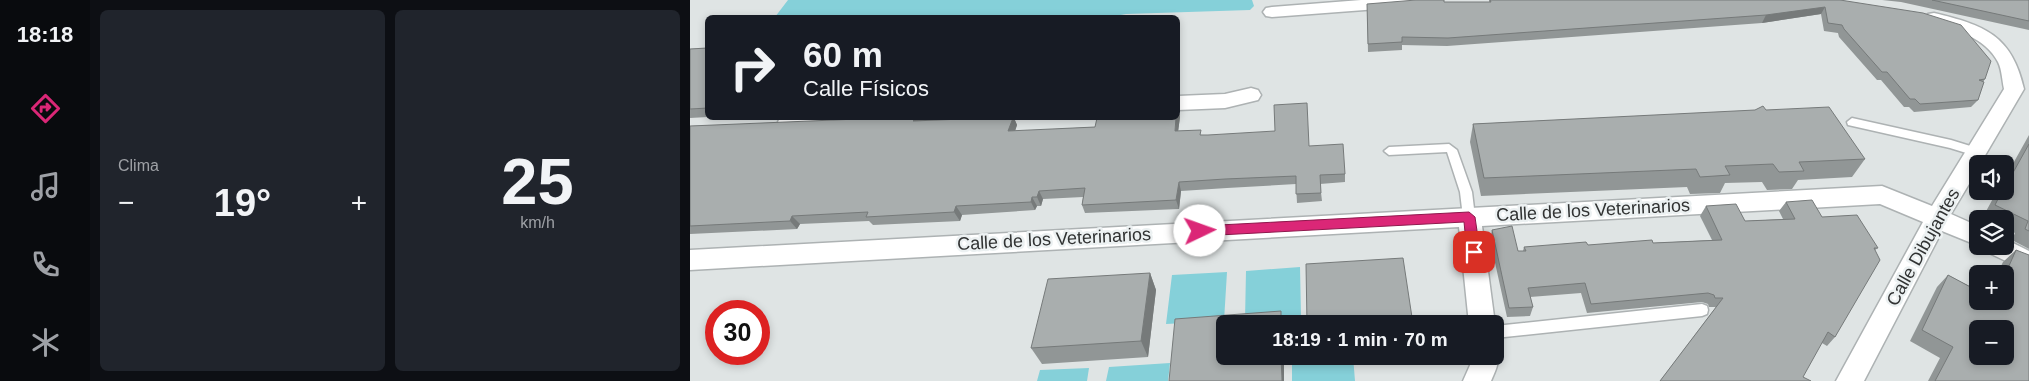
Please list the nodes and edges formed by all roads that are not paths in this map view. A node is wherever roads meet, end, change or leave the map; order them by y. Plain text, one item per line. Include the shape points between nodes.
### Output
1 (1431, 0) edge
2 (1272, 12) dead end
3 (1916, 14) edge
4 (2022, 90) edge
5 (1251, 95) dead end
6 (1180, 103) edge
7 (839, 120) edge
8 (1852, 122) dead end
9 (768, 123) edge
10 (1389, 151) dead end
11 (1976, 152) junction
12 (1469, 217) junction
13 (1937, 218) junction
14 (1969, 233) edge
15 (2014, 254) edge
16 (690, 260) edge
17 (2029, 262) edge
18 (1702, 310) dead end
19 (1481, 315) edge
20 (1504, 331) edge
21 (1484, 365) edge
22 (1477, 381) edge
23 (1850, 381) edge

1 - 2 street
3 - 4 street via 1961,25 1998,48
4 - 11 street, Calle Dibujantes
5 - 6 street via 1225,101
7 - 9 street
8 - 11 lane
10 - 12 lane via 1452,150 1466,192
11 - 13 street, Calle Dibujantes
12 - 13 street, Calle de los Veterinarios via 1882,195
12 - 16 street, Calle de los Veterinarios
12 - 19 street
13 - 14 street, Calle de los Veterinarios
13 - 23 street, Calle Dibujantes
15 - 17 street
18 - 20 lane
21 - 22 street

